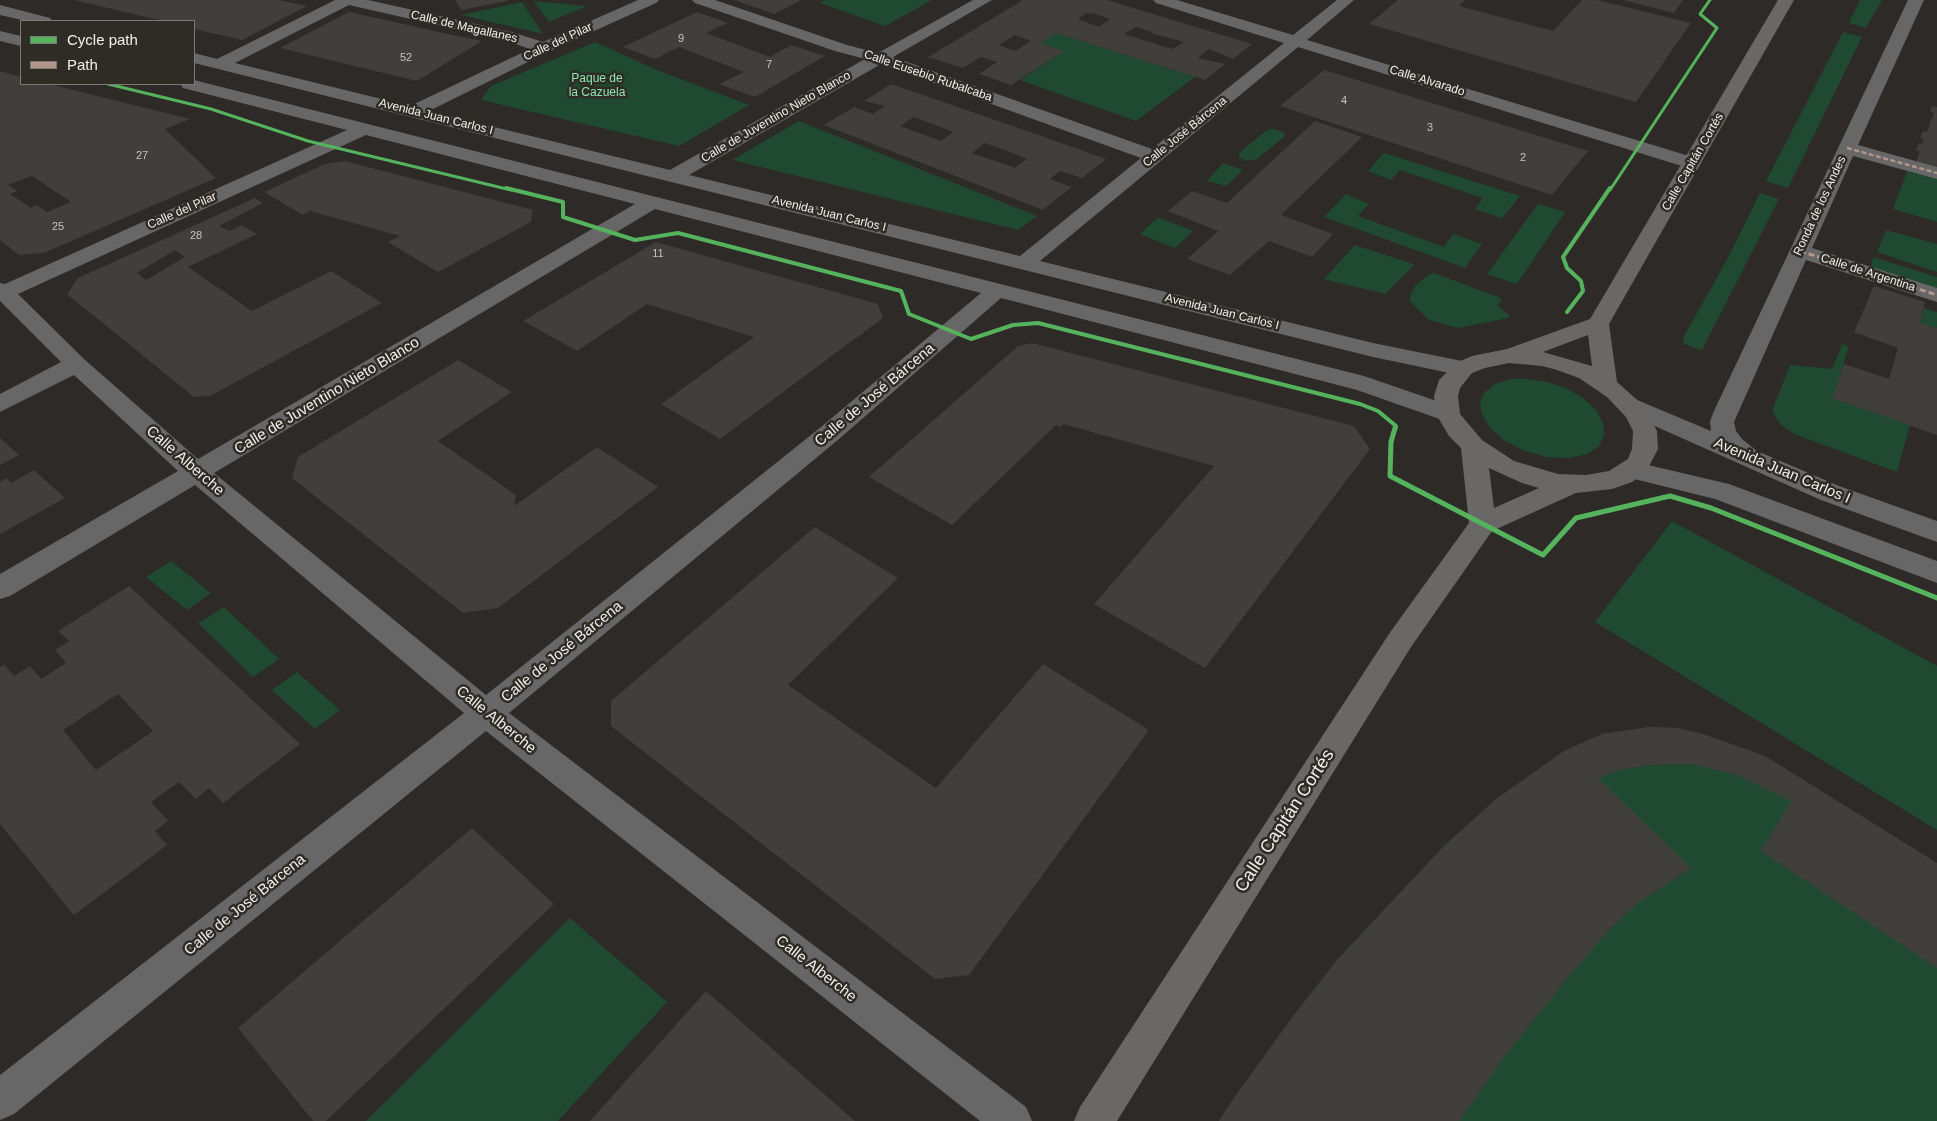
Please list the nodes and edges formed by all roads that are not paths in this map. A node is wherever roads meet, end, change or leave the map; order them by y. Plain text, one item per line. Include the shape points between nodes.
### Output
1 (651, 0) edge
2 (700, 0) edge
3 (984, 0) edge
4 (1161, 0) edge
5 (1346, 0) edge
6 (1786, 0) edge
7 (1916, 0) edge
8 (0, 10) edge
9 (40, 20) edge
10 (1293, 22) dead end
11 (1312, 28) junction
12 (1330, 34) dead end
13 (0, 36) edge
14 (20, 41) edge
15 (1296, 41) junction
16 (544, 48) junction
17 (195, 58) edge
18 (879, 58) junction
19 (220, 64) junction
20 (193, 85) edge
21 (412, 112) junction
22 (1633, 126) dead end
23 (364, 129) junction
24 (1667, 136) dead end
25 (1847, 148) junction
26 (1155, 157) junction
27 (1692, 163) junction
28 (1937, 173) edge
29 (673, 176) junction
30 (653, 202) junction
31 (1800, 251) junction
32 (1024, 263) junction
33 (999, 289) junction
34 (1, 292) edge
35 (1937, 295) edge
36 (1598, 324) junction
37 (1509, 356) junction
38 (76, 364) junction
39 (1464, 368) junction
40 (1606, 384) junction
41 (0, 404) edge
42 (1630, 405) junction
43 (1725, 413) junction
44 (1448, 414) junction
45 (1676, 425) junction
46 (1472, 446) junction
47 (1748, 457) junction
48 (1631, 470) junction
49 (197, 473) junction
50 (1572, 484) junction
51 (1483, 524) junction
52 (1937, 532) edge
53 (1937, 572) edge
54 (0, 588) edge
55 (486, 713) junction
56 (0, 1100) edge
57 (1012, 1121) edge
58 (1094, 1121) edge

1 - 16 street, Calle del Pilar
2 - 18 street, Calle Eusebio Rubalcaba
3 - 18 street, Calle de Juventino Nieto Blanco
4 - 15 street, Calle Alvarado
5 - 11 street, Calle José Bárcena
6 - 27 main road, Calle Capitán Cortés via 1694,144
7 - 25 street, Ronda de los Andes
8 - 9 street
10 - 11 street
11 - 12 street
11 - 15 street, Calle José Bárcena
13 - 14 street
15 - 26 street, Calle José Bárcena
15 - 27 street, Calle Alvarado
16 - 19 street, Calle de Magallanes via 512,37 347,0
16 - 21 street, Calle del Pilar
17 - 19 street, Avenida Juan Carlos I
18 - 26 street, Calle Eusebio Rubalcaba
18 - 29 street, Calle de Juventino Nieto Blanco
19 - 21 street, Avenida Juan Carlos I
20 - 23 street, Avenida Juan Carlos I
21 - 29 street, Avenida Juan Carlos I
22 - 24 street
23 - 30 street, Avenida Juan Carlos I
23 - 34 street, Calle del Pilar
25 - 28 street
25 - 31 street, Ronda de los Andes
26 - 32 street, Calle José Bárcena
27 - 36 main road, Calle Capitán Cortés
29 - 32 street, Avenida Juan Carlos I
30 - 33 street, Avenida Juan Carlos I via 884,263
30 - 49 street, Calle de Juventino Nieto Blanco
31 - 35 street, Calle de Argentina
31 - 43 street, Ronda de los Andes
32 - 39 street, Avenida Juan Carlos I via 1373,350
33 - 44 street, Avenida Juan Carlos I via 1364,384
33 - 55 street, Calle de José Bárcena via 830,433
34 - 38 street, Calle Alberche
36 - 37 main road
36 - 40 main road
37 - 39 main road via 1480,361
37 - 40 main road via 1565,364
38 - 41 street
38 - 49 street, Calle Alberche
39 - 44 main road via 1451,380 1448,388
40 - 42 main road
42 - 45 street, Avenida Juan Carlos I
42 - 48 main road via 1641,422 1646,440 1643,456
43 - 45 street via 1706,424
43 - 47 street, Ronda de los Andes via 1722,422 1724,433
44 - 46 main road
45 - 47 street, Avenida Juan Carlos I
46 - 50 main road via 1518,473
46 - 51 main road
47 - 52 street, Avenida Juan Carlos I via 1830,493
48 - 50 main road via 1612,480
48 - 53 street via 1720,491
49 - 54 street, Calle de Juventino Nieto Blanco
49 - 55 street, Calle Alberche
50 - 51 main road
51 - 58 main road, Calle Capitán Cortés via 1401,639
55 - 56 street, Calle de José Bárcena
55 - 57 street, Calle Alberche

